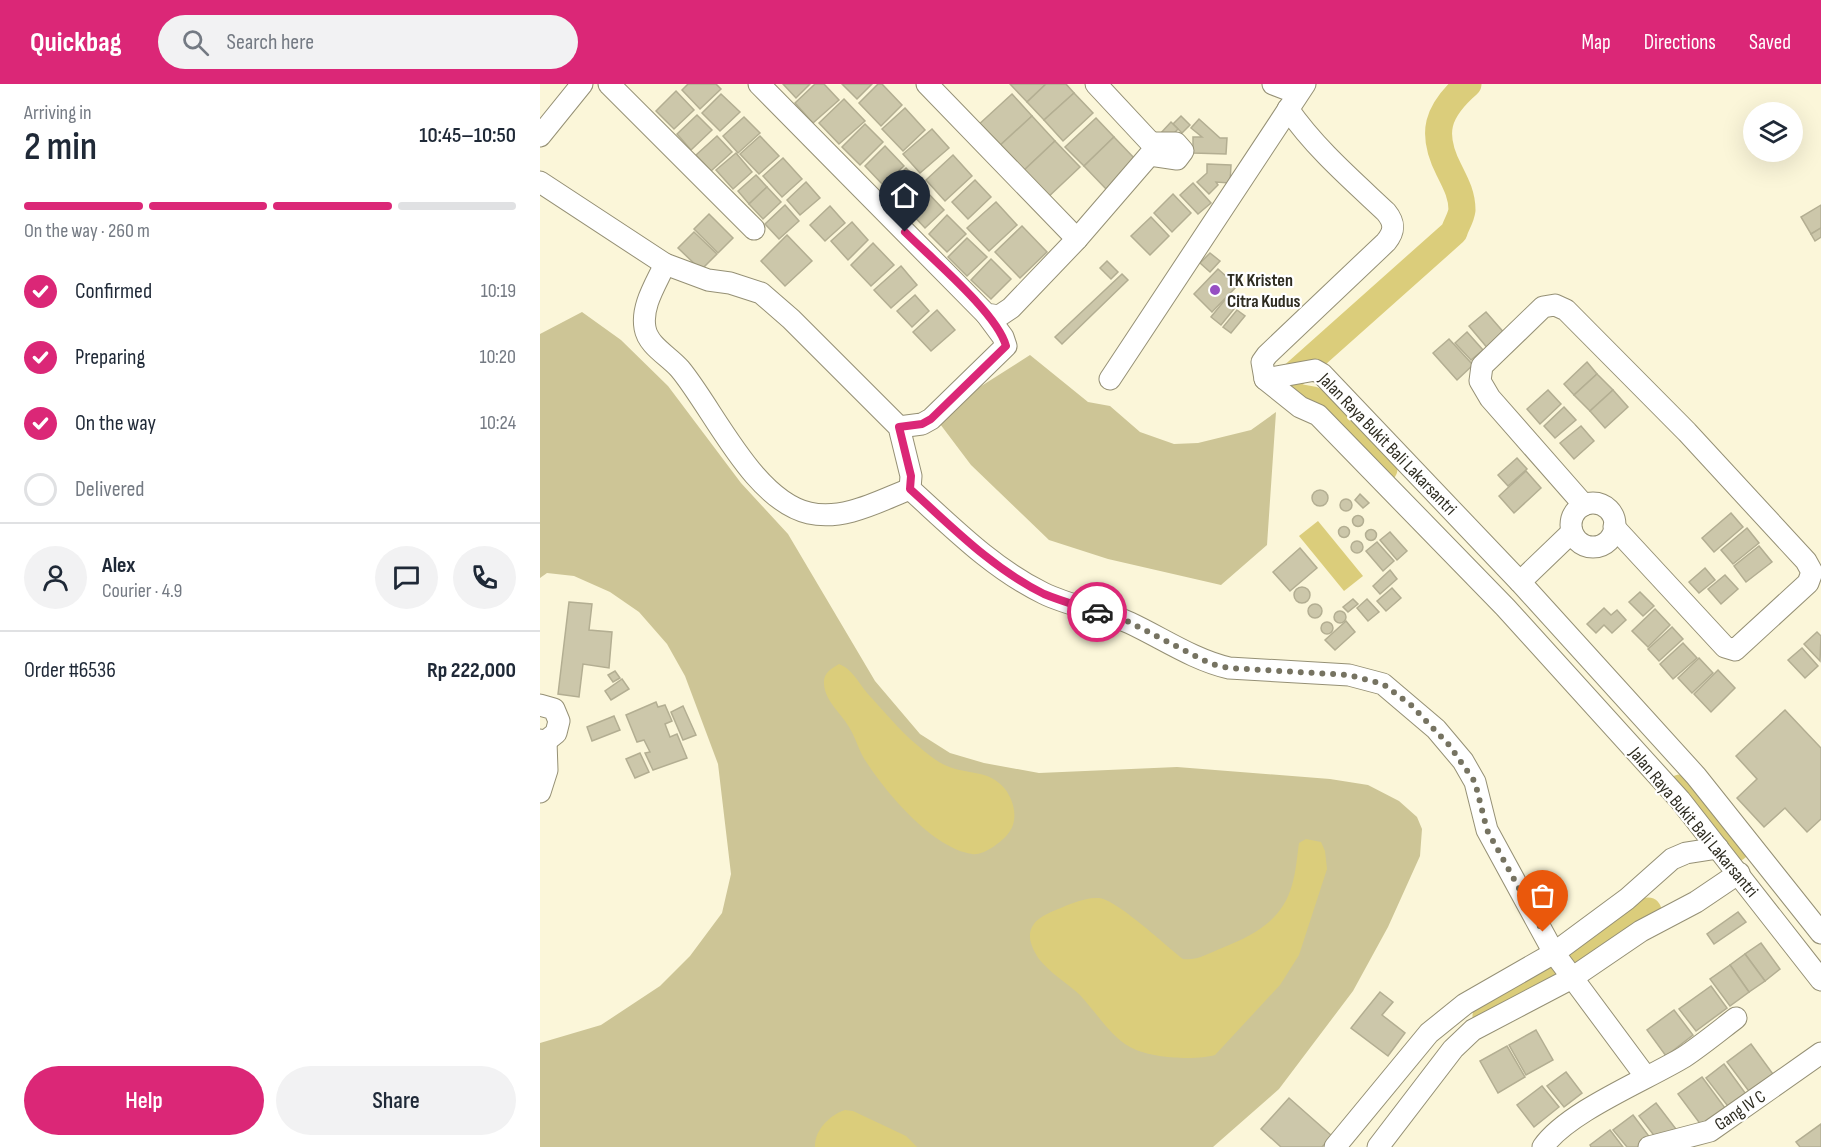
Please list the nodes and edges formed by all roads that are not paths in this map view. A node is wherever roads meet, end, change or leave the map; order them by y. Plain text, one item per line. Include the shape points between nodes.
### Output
1 (582, 84) edge
2 (609, 84) edge
3 (759, 84) edge
4 (927, 84) edge
5 (1096, 84) edge
6 (1273, 84) edge
7 (1291, 84) edge
8 (1305, 84) edge
9 (1288, 109) junction
10 (540, 136) edge
11 (540, 182) edge
12 (754, 229) dead end
13 (1077, 239) junction
14 (665, 264) junction
15 (986, 314) junction
16 (1288, 375) junction
17 (1110, 379) dead end
18 (899, 427) junction
19 (910, 489) junction
20 (1584, 505) junction
21 (1614, 527) junction
22 (1576, 537) junction
23 (1517, 594) junction
24 (540, 705) edge
25 (543, 741) edge
26 (540, 792) edge
27 (1718, 848) junction
28 (1739, 873) junction
29 (1643, 885) junction
30 (1662, 918) junction
31 (1821, 933) edge
32 (1554, 953) junction
33 (1572, 978) junction
34 (1821, 980) edge
35 (1736, 1018) dead end
36 (1821, 1053) edge
37 (1646, 1077) junction
38 (1335, 1147) edge
39 (1378, 1147) edge
40 (1543, 1147) edge
41 (1649, 1147) edge

1 - 10 street
2 - 12 street
3 - 15 street
4 - 13 street
5 - 13 street via 1151,150
6 - 7 street via 1281,89
8 - 9 street
9 - 16 street via 1329,159 1386,212 1394,228 1386,242 1262,362
9 - 17 street
11 - 14 street
13 - 15 street via 1011,308 999,316
14 - 18 street via 761,293
14 - 19 street via 643,313 645,331 656,347 680,368 762,483 784,501 809,513 825,514 860,510
15 - 18 street via 1004,337 1006,346 931,419
16 - 23 street, Jalan Raya Bukit Bali Lakarsantri
16 - 23 street, Jalan Raya Bukit Bali Lakarsantri via 1300,407 1318,415
18 - 19 street via 911,476
19 - 32 street via 987,558 1013,576 1044,594 1127,621 1211,664 1349,675 1383,684 1436,729 1463,761 1475,782 1487,830
20 - 21 street via 1605,508
20 - 21 street via 1490,398 1480,381 1482,366 1543,307 1555,305 1566,310 1687,432 1812,572 1808,583 1735,650 1725,647
20 - 22 street via 1573,515
21 - 22 street via 1604,544 1591,547
22 - 23 street
23 - 27 street, Jalan Raya Bukit Bali Lakarsantri
23 - 31 street, Jalan Raya Bukit Bali Lakarsantri via 1696,776
24 - 25 street via 554,710 559,721 556,734
25 - 26 street via 547,770
27 - 28 street, Jalan Raya Bukit Bali Lakarsantri
27 - 29 street via 1672,859
28 - 30 street via 1696,902
28 - 34 street, Jalan Raya Bukit Bali Lakarsantri
29 - 30 street
29 - 32 street
30 - 33 street
32 - 33 street
32 - 38 street via 1465,1004 1437,1025
33 - 37 street
33 - 39 street via 1473,1030 1453,1048
35 - 37 street via 1684,1056
36 - 41 street, Gang IV C via 1710,1131
37 - 40 street via 1570,1122

